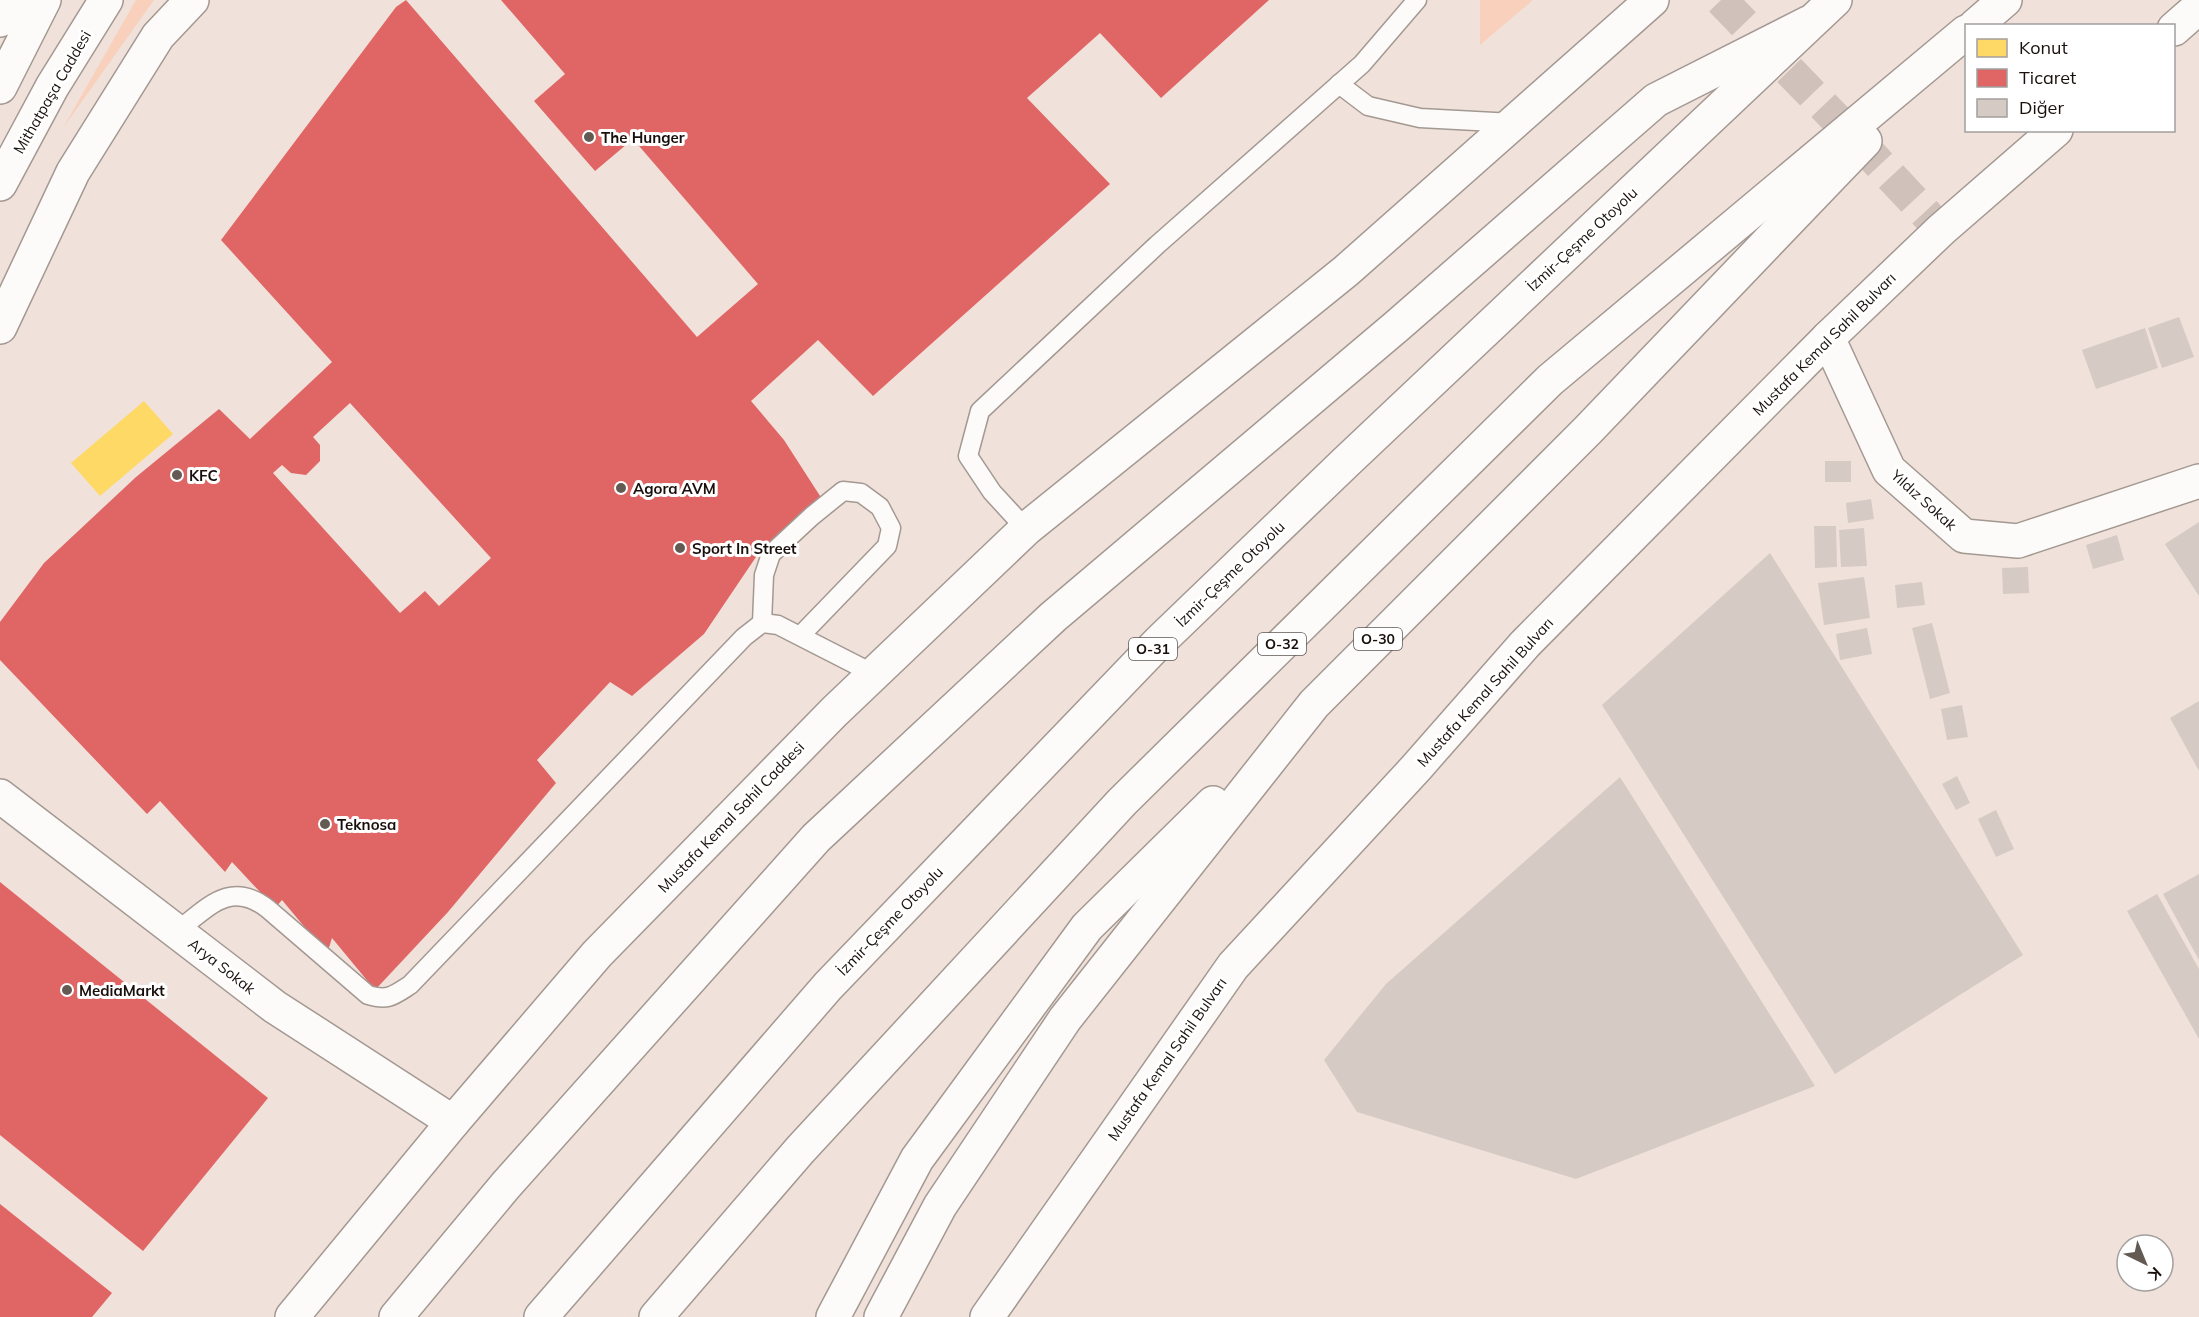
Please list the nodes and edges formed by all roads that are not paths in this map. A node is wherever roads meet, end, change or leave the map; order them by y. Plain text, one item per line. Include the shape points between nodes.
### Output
1 (15, 0) edge
2 (44, 0) edge
3 (106, 0) edge
4 (192, 0) edge
5 (1418, 0) edge
6 (1652, 0) edge
7 (1835, 0) edge
8 (2199, 7) edge
9 (0, 20) edge
10 (1808, 23) junction
11 (2175, 28) edge
12 (1965, 34) edge
13 (1965, 37) edge
14 (1339, 84) junction
15 (0, 87) edge
16 (1514, 123) junction
17 (2054, 132) edge
18 (0, 184) edge
19 (0, 327) edge
20 (1828, 338) junction
21 (2199, 481) edge
22 (1026, 529) junction
23 (762, 623) junction
24 (801, 635) junction
25 (874, 674) junction
26 (1314, 704) junction
27 (0, 796) edge
28 (177, 932) junction
29 (453, 1122) junction
30 (292, 1317) edge
31 (396, 1317) edge
32 (541, 1317) edge
33 (657, 1317) edge
34 (834, 1317) edge
35 (880, 1317) edge
36 (987, 1317) edge

1 - 9 main road
2 - 15 main road
3 - 18 main road, Mithatpaşa Caddesi via 52,87
4 - 19 main road via 158,36 73,172
5 - 14 lane via 1362,64
6 - 16 main road
7 - 10 main road, İzmir-Çeşme Otoyolu / O-31
8 - 11 main road
10 - 31 main road via 1656,100 1044,625 816,838 506,1185
10 - 32 main road, İzmir-Çeşme Otoyolu / O-31 via 1159,642 828,986
12 - 33 main road, O-32 via 1550,380 1122,802 801,1150
13 - 26 main road, O-30 via 1588,430
14 - 16 lane via 1368,106 1420,118
14 - 22 lane via 1157,244 980,411 968,456 992,492
16 - 22 main road via 1346,271
17 - 20 main road, Mustafa Kemal Sahil Bulvarı via 1941,230
20 - 21 main road, Yıldız Sokak via 1889,470 1964,536 2018,541
20 - 36 main road, Mustafa Kemal Sahil Bulvarı via 1525,645 1233,966
22 - 25 main road, Mustafa Kemal Sahil Caddesi
23 - 24 lane
23 - 24 lane via 764,575 771,554 843,491 861,493 880,507 891,528 887,546
23 - 28 lane via 410,986 394,996 382,999 369,995 258,901 243,896 215,902
24 - 25 lane
25 - 29 main road, Mustafa Kemal Sahil Caddesi via 597,954
26 - 34 main road via 1088,927 917,1159
26 - 35 main road, O-30 via 1065,1019 940,1206
27 - 28 main road, Arya Sokak
28 - 29 main road, Arya Sokak via 275,1007
29 - 30 main road, Mustafa Kemal Sahil Caddesi

